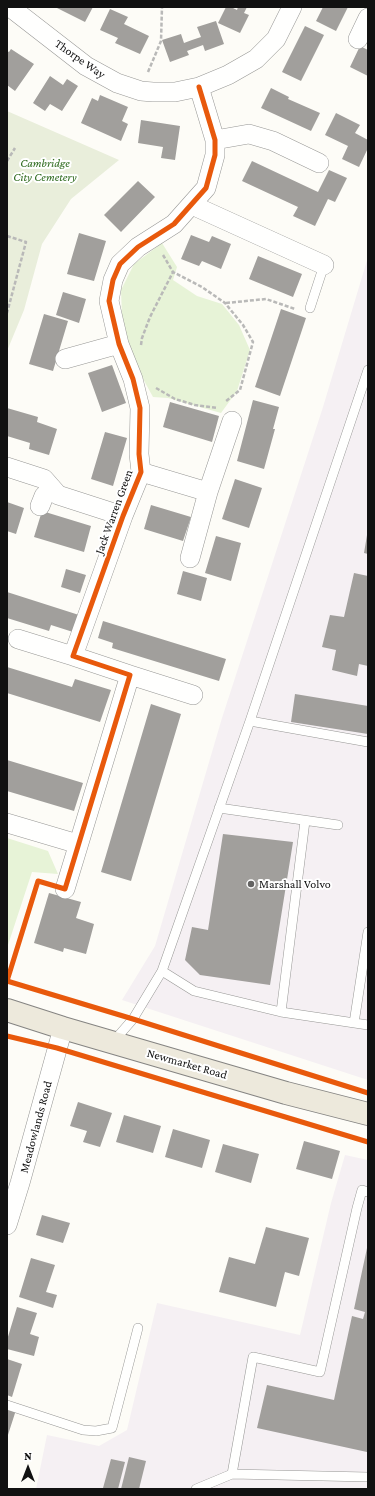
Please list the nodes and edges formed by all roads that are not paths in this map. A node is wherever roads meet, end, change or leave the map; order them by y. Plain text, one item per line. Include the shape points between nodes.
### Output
1 (10, 7) edge
2 (292, 7) edge
3 (368, 18) edge
4 (358, 39) dead end
5 (198, 87) junction
6 (215, 140) junction
7 (319, 163) dead end
8 (192, 205) junction
9 (324, 265) joint
10 (310, 308) road end
11 (118, 344) junction
12 (65, 359) dead end
13 (368, 370) edge
14 (232, 421) road end
15 (7, 467) edge
16 (140, 472) junction
17 (52, 488) junction
18 (208, 492) junction
19 (40, 506) dead end
20 (123, 516) junction
21 (190, 558) dead end
22 (18, 640) dead end
23 (73, 656) junction
24 (130, 675) junction
25 (193, 695) dead end
26 (250, 721) junction
27 (368, 742) edge
28 (219, 808) junction
29 (306, 821) junction
30 (7, 823) edge
31 (338, 825) dead end
32 (78, 844) junction
33 (65, 889) dead end
34 (368, 932) edge
35 (162, 972) junction
36 (7, 1010) edge
37 (281, 1012) junction
38 (354, 1023) junction
39 (368, 1026) edge
40 (63, 1028) junction
41 (113, 1042) junction
42 (368, 1114) edge
43 (368, 1192) edge
44 (7, 1225) edge
45 (138, 1328) dead end
46 (7, 1405) edge
47 (232, 1474) junction
48 (368, 1477) edge
49 (196, 1489) edge

1 - 5 street, Thorpe Way via 86,66 117,83 140,91 176,92
2 - 5 street, Thorpe Way via 276,39 256,59 228,76
3 - 4 street
5 - 6 street, Jack Warren Green
6 - 7 street via 248,134 273,141
6 - 8 street, Jack Warren Green via 215,156 206,188
8 - 9 street
8 - 11 street, Jack Warren Green via 174,224 138,247 120,264 113,280 110,301
9 - 10 lane
11 - 12 street
11 - 16 street, Jack Warren Green via 133,379 140,408
13 - 26 lane
14 - 18 street
15 - 17 street via 44,479
16 - 18 street
16 - 20 street, Jack Warren Green
17 - 19 street via 44,496
17 - 20 street via 58,495
18 - 21 street
20 - 23 street, Jack Warren Green
22 - 23 street
23 - 24 street
24 - 25 street
24 - 32 street
26 - 27 lane
26 - 28 lane
28 - 29 lane
28 - 35 lane
29 - 31 lane
29 - 37 lane
30 - 32 street
32 - 33 street
34 - 38 lane
35 - 37 lane via 194,992
35 - 41 lane via 133,1018
36 - 40 main road, Newmarket Road
37 - 38 lane
38 - 39 lane
40 - 41 main road, Newmarket Road
40 - 44 street, Meadowlands Road
41 - 42 main road, Newmarket Road via 286,1093
43 - 47 lane via 362,1190 357,1208 320,1372 253,1357
45 - 46 lane via 112,1428 82,1430
47 - 48 lane
47 - 49 lane

